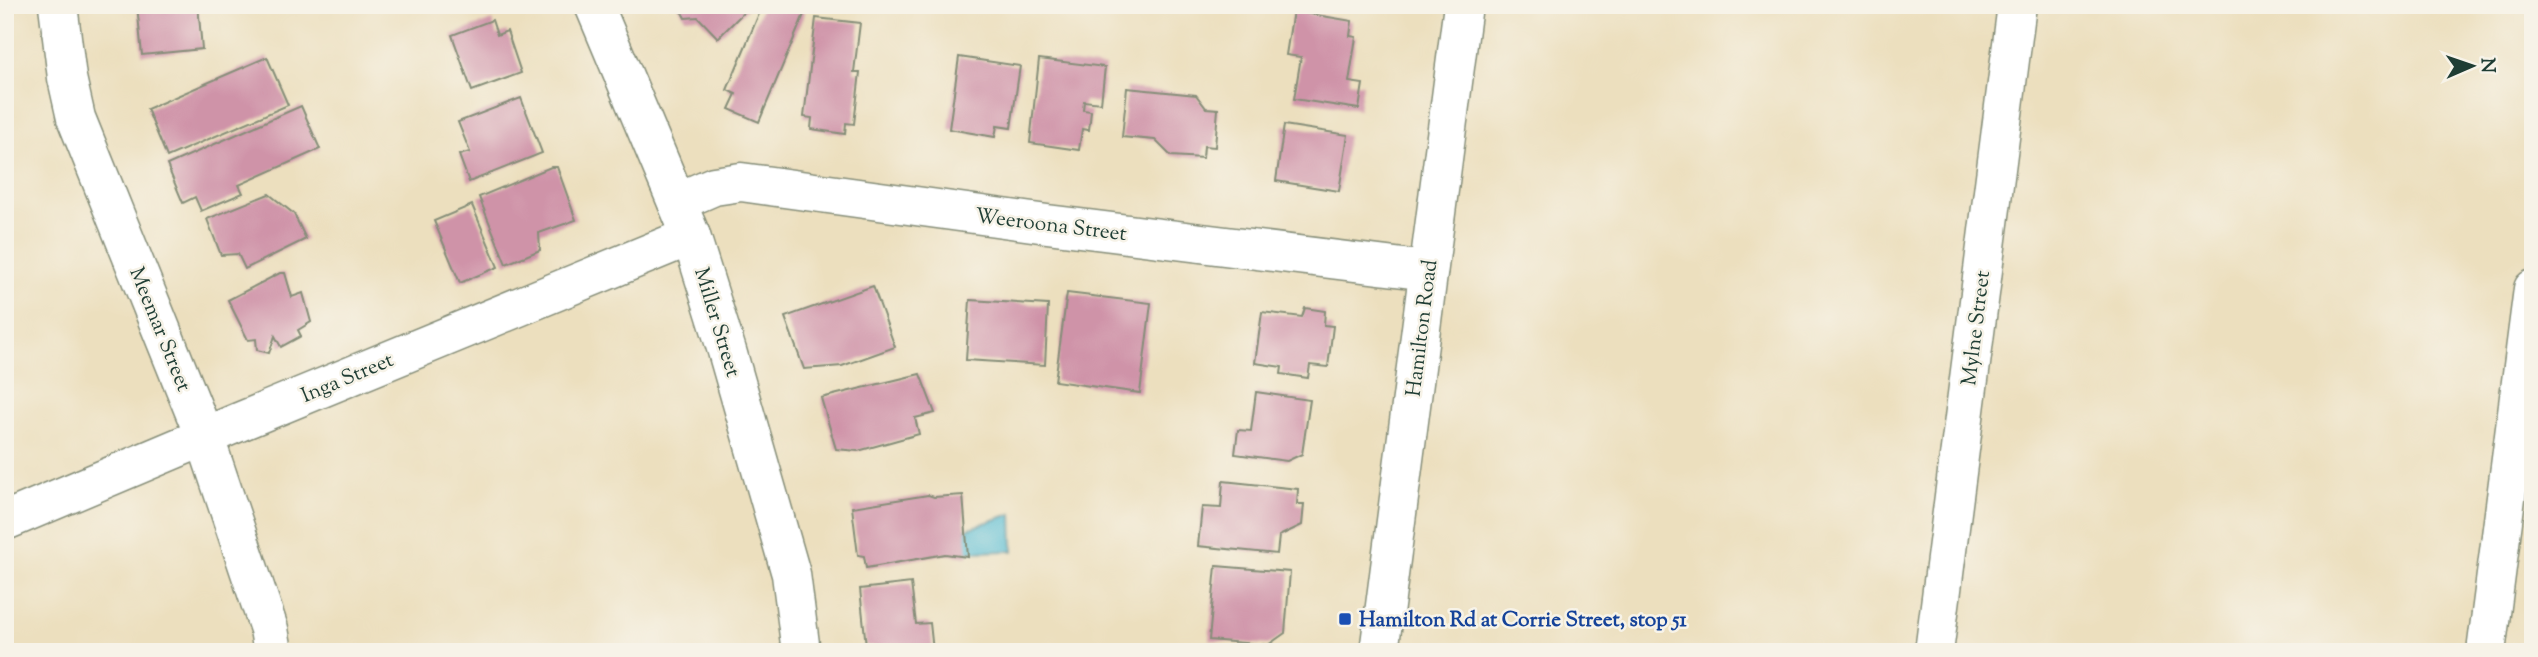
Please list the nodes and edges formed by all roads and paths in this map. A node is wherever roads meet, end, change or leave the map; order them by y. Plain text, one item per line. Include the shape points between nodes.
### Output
1 (58, 5) edge
2 (594, 5) edge
3 (1464, 5) edge
4 (2017, 5) edge
5 (677, 202) junction
6 (691, 236) junction
7 (1428, 271) junction
8 (2533, 289) edge
9 (205, 438) junction
10 (5, 521) edge
11 (273, 652) edge
12 (801, 652) edge
13 (1379, 652) edge
14 (1934, 652) edge
15 (2486, 652) edge

1 - 9 street, Meemar Street via 76,118
2 - 5 street, Miller Street
3 - 7 street, Hamilton Road
4 - 14 street, Mylne Street
5 - 6 street, Miller Street
5 - 7 street, Weeroona Street via 714,186 741,181
6 - 9 street, Inga Street
6 - 12 street, Miller Street via 788,562
7 - 13 street, Hamilton Road
8 - 15 street
9 - 10 street, Inga Street
9 - 11 street, Meemar Street

